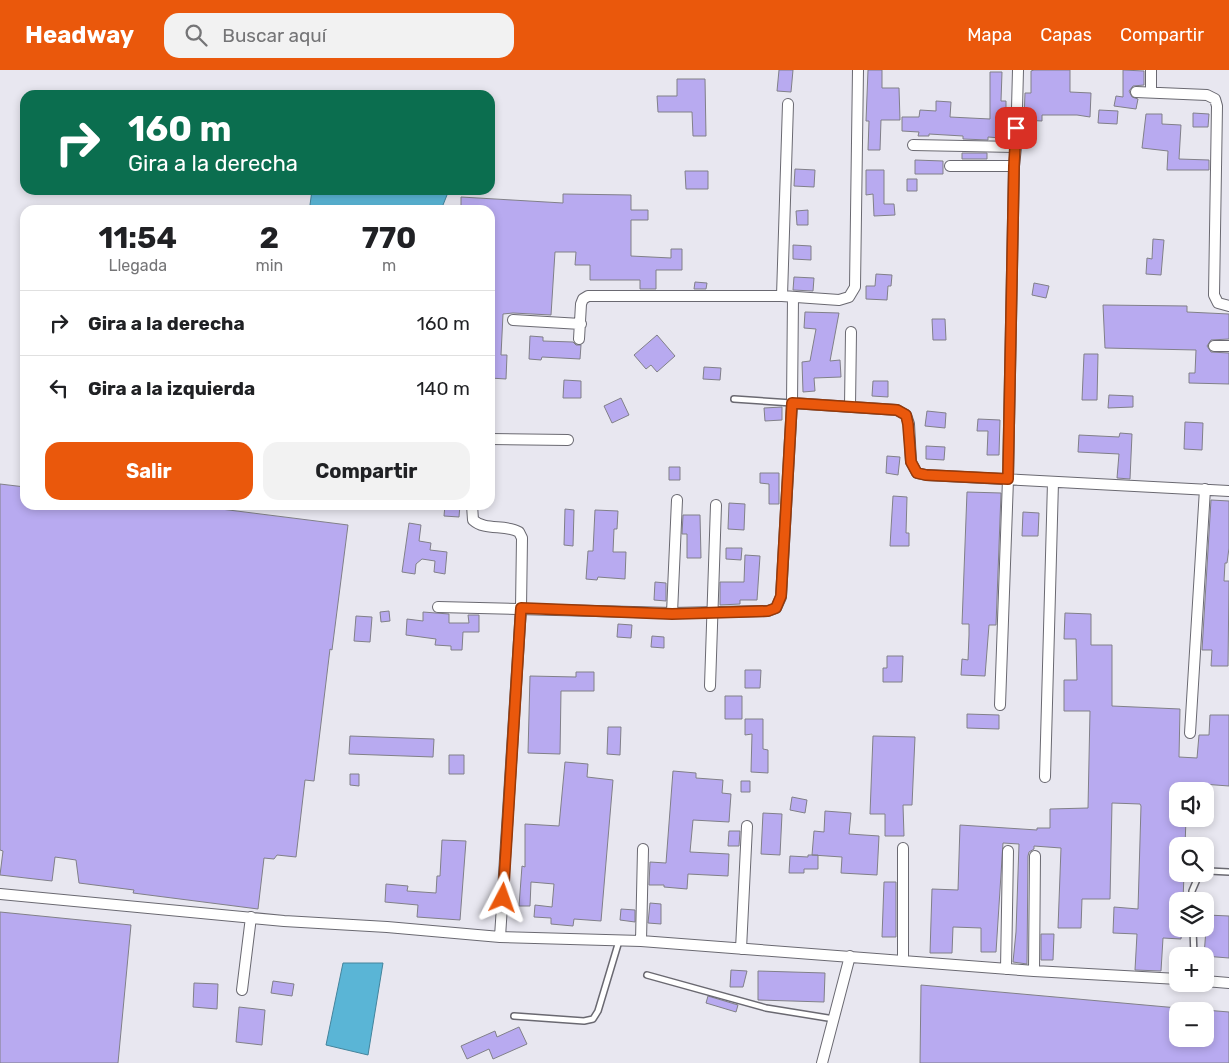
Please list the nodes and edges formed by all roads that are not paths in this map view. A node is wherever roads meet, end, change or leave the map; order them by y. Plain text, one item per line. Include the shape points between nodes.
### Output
1 (858, 70) edge
2 (1018, 70) edge
3 (1152, 70) edge
4 (1136, 92) dead end
5 (1151, 92) junction
6 (788, 104) dead end
7 (913, 145) dead end
8 (1016, 147) junction
9 (950, 166) dead end
10 (1014, 166) junction
11 (782, 296) junction
12 (793, 297) junction
13 (1229, 306) edge
14 (513, 320) dead end
15 (581, 324) junction
16 (851, 332) dead end
17 (579, 340) dead end
18 (1214, 346) dead end
19 (1229, 346) edge
20 (734, 399) dead end
21 (792, 403) junction
22 (850, 406) junction
23 (495, 439) edge
24 (568, 440) dead end
25 (1008, 479) junction
26 (1053, 482) junction
27 (1205, 489) junction
28 (1229, 491) edge
29 (677, 500) dead end
30 (716, 505) dead end
31 (472, 510) edge
32 (438, 606) dead end
33 (521, 608) junction
34 (713, 613) junction
35 (672, 614) junction
36 (710, 686) dead end
37 (1000, 705) dead end
38 (1190, 733) dead end
39 (1045, 777) dead end
40 (746, 826) dead end
41 (643, 848) dead end
42 (903, 848) dead end
43 (1008, 851) dead end
44 (1035, 856) dead end
45 (1214, 871) edge
46 (1229, 872) edge
47 (0, 894) edge
48 (250, 917) junction
49 (500, 937) junction
50 (619, 941) junction
51 (641, 942) junction
52 (741, 949) junction
53 (850, 956) junction
54 (903, 961) junction
55 (1006, 969) junction
56 (1034, 971) junction
57 (647, 975) dead end
58 (1169, 978) edge
59 (1214, 982) edge
60 (1229, 983) edge
61 (242, 990) dead end
62 (514, 1016) dead end
63 (834, 1019) junction
64 (822, 1063) edge

1 - 12 street via 854,287 849,297 839,300
2 - 8 street
3 - 5 street
4 - 5 street
5 - 13 street via 1207,94 1215,99 1214,295 1218,303
6 - 11 street
7 - 8 street
8 - 10 street
9 - 10 street
10 - 25 street
11 - 12 street
11 - 15 street via 588,296 581,304
12 - 21 street
14 - 15 street
15 - 17 street
16 - 22 street
18 - 19 street
20 - 21 lane
21 - 22 street
21 - 34 street via 781,596 776,608 768,611
22 - 25 street via 897,410 906,415 911,462 917,473
23 - 24 street
25 - 26 street
25 - 37 street
26 - 27 street
26 - 39 street
27 - 28 street
27 - 38 street
29 - 35 street
30 - 34 street
31 - 33 street via 473,520 478,525 513,528 522,538
32 - 33 street
33 - 35 street
33 - 49 street
34 - 35 street
34 - 36 street
40 - 52 street
41 - 51 street
42 - 54 street
43 - 55 street
44 - 56 street
45 - 46 lane
47 - 48 street
48 - 49 street
48 - 61 street
49 - 50 street
50 - 51 street
50 - 62 lane via 598,1011 592,1019
51 - 52 street
52 - 53 street
53 - 54 street
53 - 63 street
54 - 55 street
55 - 56 street
56 - 58 street
57 - 63 lane via 766,1008
59 - 60 street
63 - 64 street

